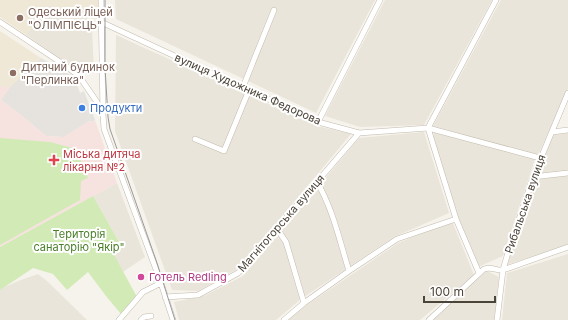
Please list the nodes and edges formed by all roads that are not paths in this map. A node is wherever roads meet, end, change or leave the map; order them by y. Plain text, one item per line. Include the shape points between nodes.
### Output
1 (101, 0) edge
2 (380, 0) edge
3 (496, 0) edge
4 (274, 10) dead end
5 (0, 22) edge
6 (101, 22) junction
7 (243, 88) junction
8 (249, 90) junction
9 (568, 93) edge
10 (103, 114) junction
11 (318, 122) junction
12 (428, 128) junction
13 (568, 130) edge
14 (552, 132) junction
15 (359, 133) junction
16 (195, 139) dead end
17 (540, 158) junction
18 (568, 173) edge
19 (533, 177) junction
20 (317, 182) junction
21 (456, 219) junction
22 (277, 229) junction
23 (568, 247) edge
24 (503, 270) junction
25 (349, 272) junction
26 (479, 273) junction
27 (161, 283) junction
28 (165, 297) junction
29 (304, 303) junction
30 (151, 316) dead end
31 (172, 318) edge
32 (119, 320) edge
33 (141, 320) edge
34 (284, 320) edge
35 (429, 320) edge
36 (497, 320) edge

1 - 6 street
2 - 11 street
3 - 12 street
4 - 7 street
5 - 10 street via 79,76
6 - 7 street, вулиця Художника Федорова
6 - 10 street
7 - 8 street, вулиця Художника Федорова
8 - 11 street, вулиця Художника Федорова
8 - 16 street via 224,151
9 - 14 street, Рибальська вулиця
10 - 27 street via 104,129
11 - 15 street, вулиця Художника Федорова
12 - 15 street, вулиця Художника Федорова
12 - 17 street, вулиця Художника Федорова
12 - 21 street
13 - 14 street
14 - 17 street, Рибальська вулиця
15 - 20 street, Магнітогорська вулиця
17 - 19 street, Рибальська вулиця
18 - 19 street
19 - 24 street, Рибальська вулиця
20 - 22 street, Магнітогорська вулиця
20 - 25 street via 334,222
21 - 25 street via 397,239
21 - 26 street
22 - 28 street, Магнітогорська вулиця via 238,273 198,295
22 - 29 street via 286,242
23 - 24 street
24 - 26 street via 484,268
24 - 36 street, Рибальська вулиця
25 - 29 street
26 - 35 street
27 - 28 street
27 - 32 street via 143,292
28 - 31 street
29 - 34 street
30 - 33 street

